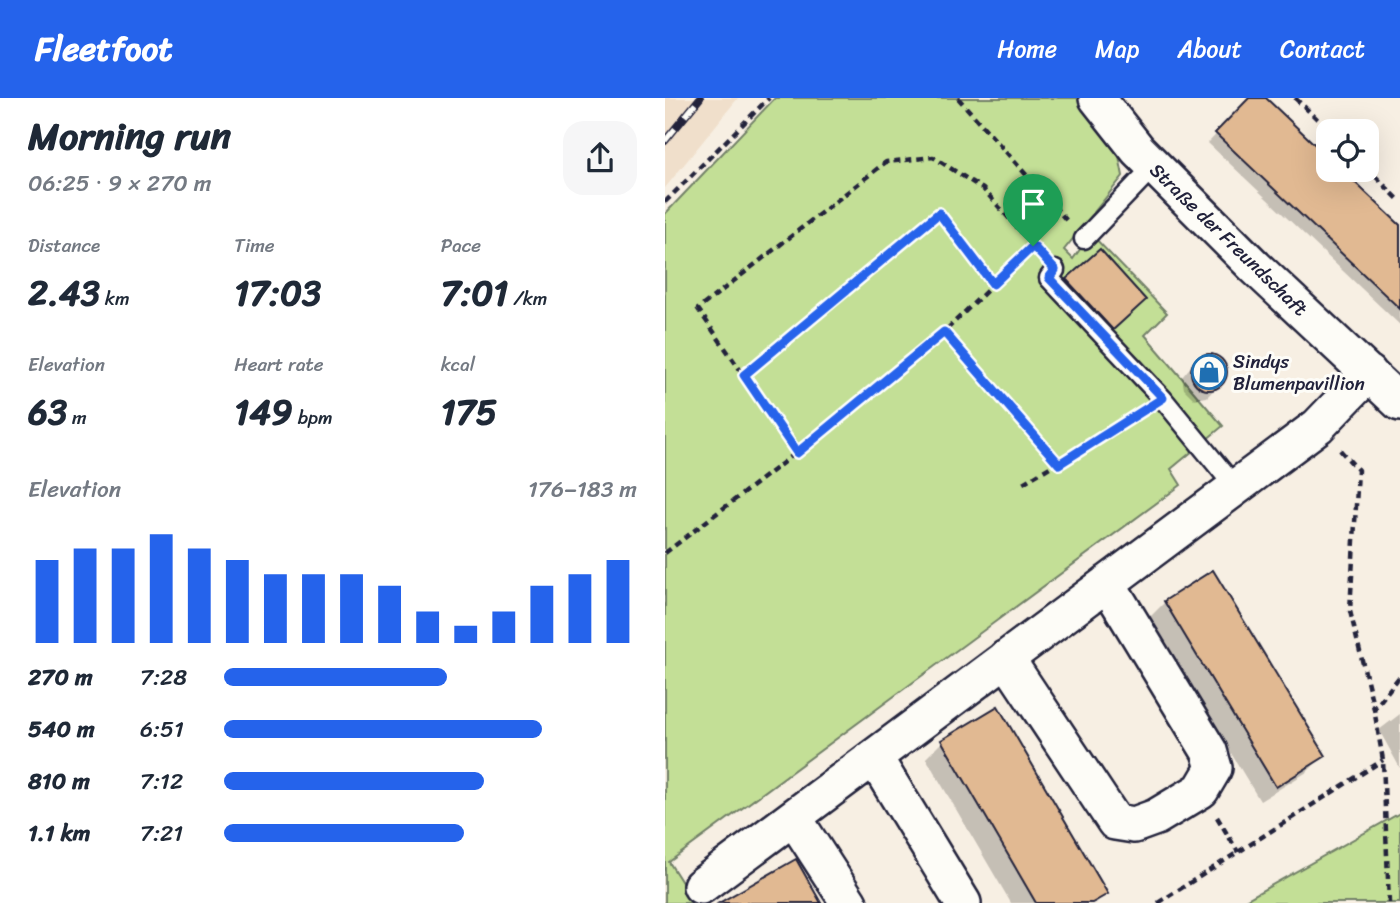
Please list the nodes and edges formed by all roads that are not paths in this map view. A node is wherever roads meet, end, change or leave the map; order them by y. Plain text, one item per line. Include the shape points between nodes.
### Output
1 (1097, 98) edge
2 (1154, 166) junction
3 (1084, 239) road end
4 (1055, 270) road end
5 (1369, 373) junction
6 (1400, 402) edge
7 (1235, 487) junction
8 (1107, 583) junction
9 (1006, 658) junction
10 (874, 757) junction
11 (794, 818) junction
12 (701, 886) dead end
13 (849, 903) edge
14 (963, 903) edge

1 - 2 street, Straße der Freundschaft
2 - 3 lane
2 - 5 street, Straße der Freundschaft
4 - 7 lane via 1049,278 1163,398
5 - 6 street, Straße der Freundschaft
5 - 7 street via 1318,426
7 - 8 street
8 - 9 street
8 - 9 street via 1209,751 1214,768 1201,790 1145,821 1134,825 1115,822
9 - 10 street
10 - 11 street
10 - 14 street
11 - 12 street
11 - 13 street

